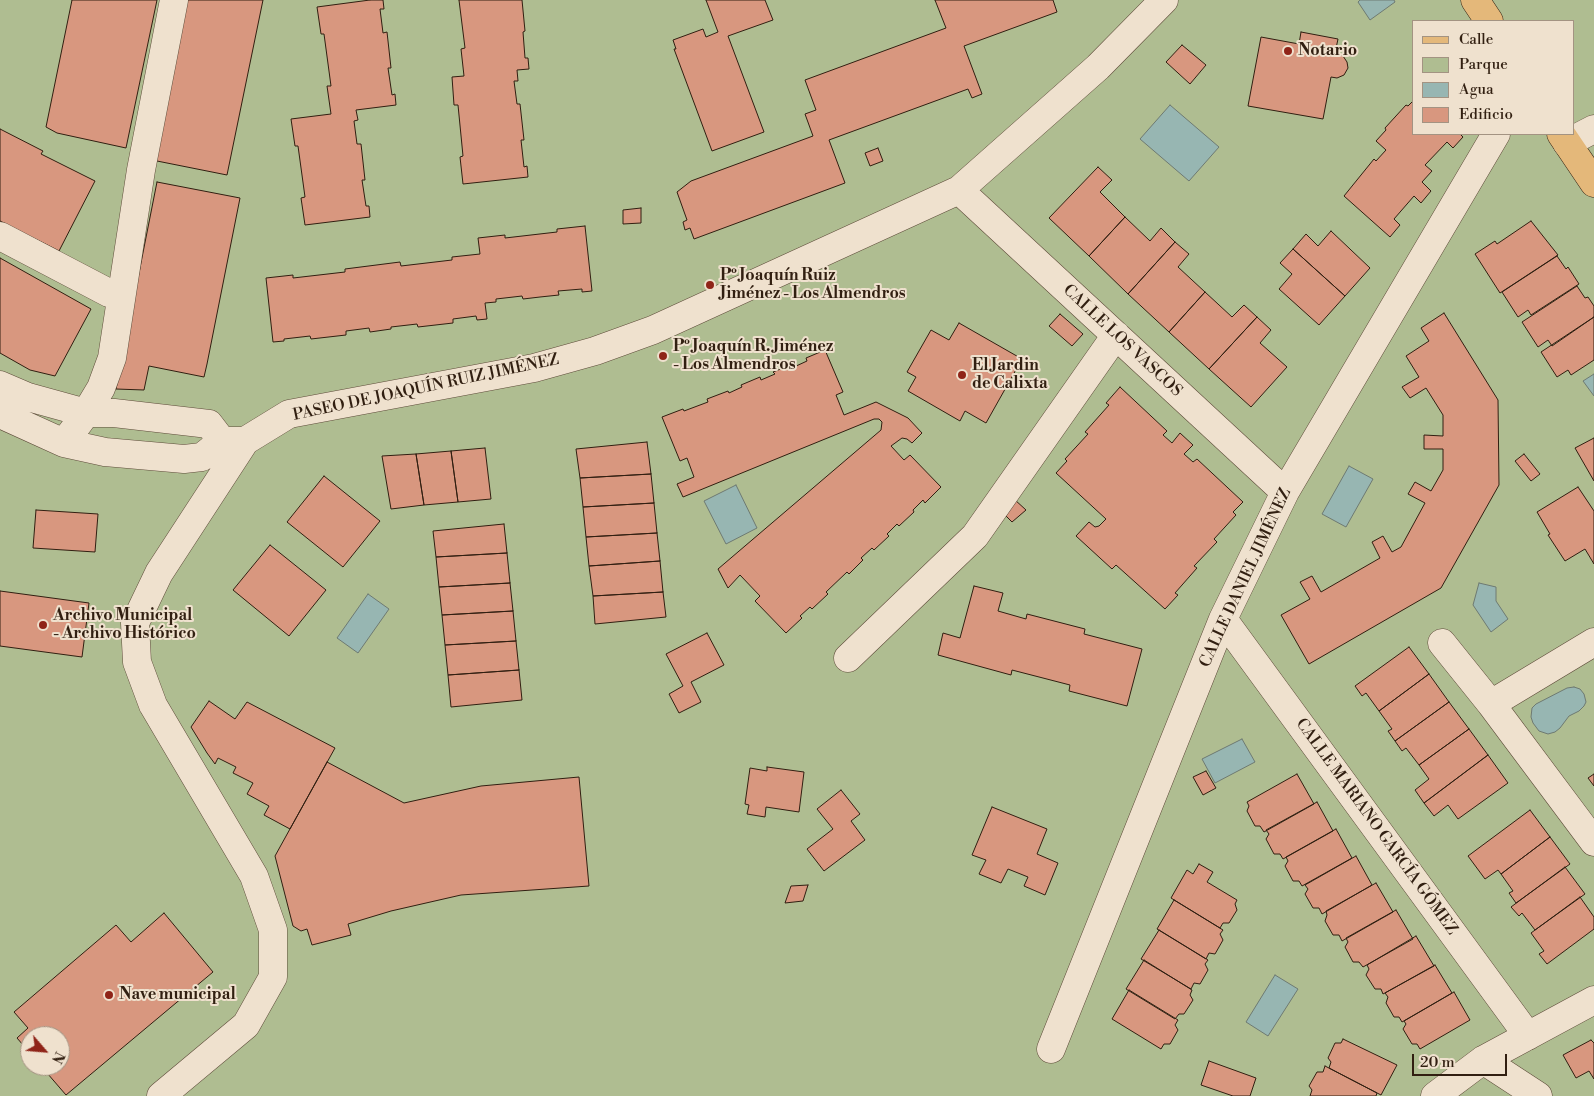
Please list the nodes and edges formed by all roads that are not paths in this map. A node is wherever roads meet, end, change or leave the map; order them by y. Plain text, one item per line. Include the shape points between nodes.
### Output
1 (174, 0) edge
2 (1164, 0) edge
3 (1475, 0) edge
4 (1488, 20) edge
5 (1594, 129) edge
6 (1495, 135) edge
7 (1564, 138) edge
8 (1594, 183) edge
9 (959, 190) junction
10 (0, 236) edge
11 (121, 297) junction
12 (1116, 335) junction
13 (0, 385) edge
14 (86, 413) junction
15 (0, 414) edge
16 (234, 441) junction
17 (64, 443) junction
18 (1285, 492) junction
19 (1223, 619) junction
20 (1594, 642) edge
21 (1442, 643) dead end
22 (848, 658) dead end
23 (1491, 704) junction
24 (1594, 842) edge
25 (1594, 1000) edge
26 (1528, 1036) junction
27 (1051, 1049) dead end
28 (1483, 1060) junction
29 (161, 1096) edge
30 (1435, 1096) edge
31 (1538, 1096) edge

1 - 11 street via 140,170
2 - 9 street, PASEO DE JOAQUÍN RUIZ JIMÉNEZ via 1098,68
3 - 4 main road
5 - 7 street
6 - 18 street, CALLE DANIEL JIMÉNEZ
7 - 8 main road
9 - 12 street, CALLE LOS VASCOS
9 - 16 street, PASEO DE JOAQUÍN RUIZ JIMÉNEZ via 628,339 534,368 289,414
10 - 11 street
11 - 14 street via 112,358 101,388
12 - 18 street, CALLE LOS VASCOS
12 - 22 street via 975,536
13 - 14 street via 28,397
14 - 16 street via 209,424
14 - 17 street
15 - 17 street, PASEO DE JOAQUÍN RUIZ JIMÉNEZ
16 - 17 street, PASEO DE JOAQUÍN RUIZ JIMÉNEZ via 202,457 184,458 105,452
16 - 29 street, PASEO DE JOAQUÍN RUIZ JIMÉNEZ via 159,572 135,623 137,662 153,704 254,876 274,930 273,977 246,1025
18 - 19 street, CALLE DANIEL JIMÉNEZ
19 - 26 street, CALLE MARIANO GARCÍA GÓMEZ
19 - 27 street, CALLE DANIEL JIMÉNEZ
20 - 23 street
21 - 23 street
23 - 24 street
25 - 26 street
26 - 28 street
28 - 30 street
28 - 31 street

